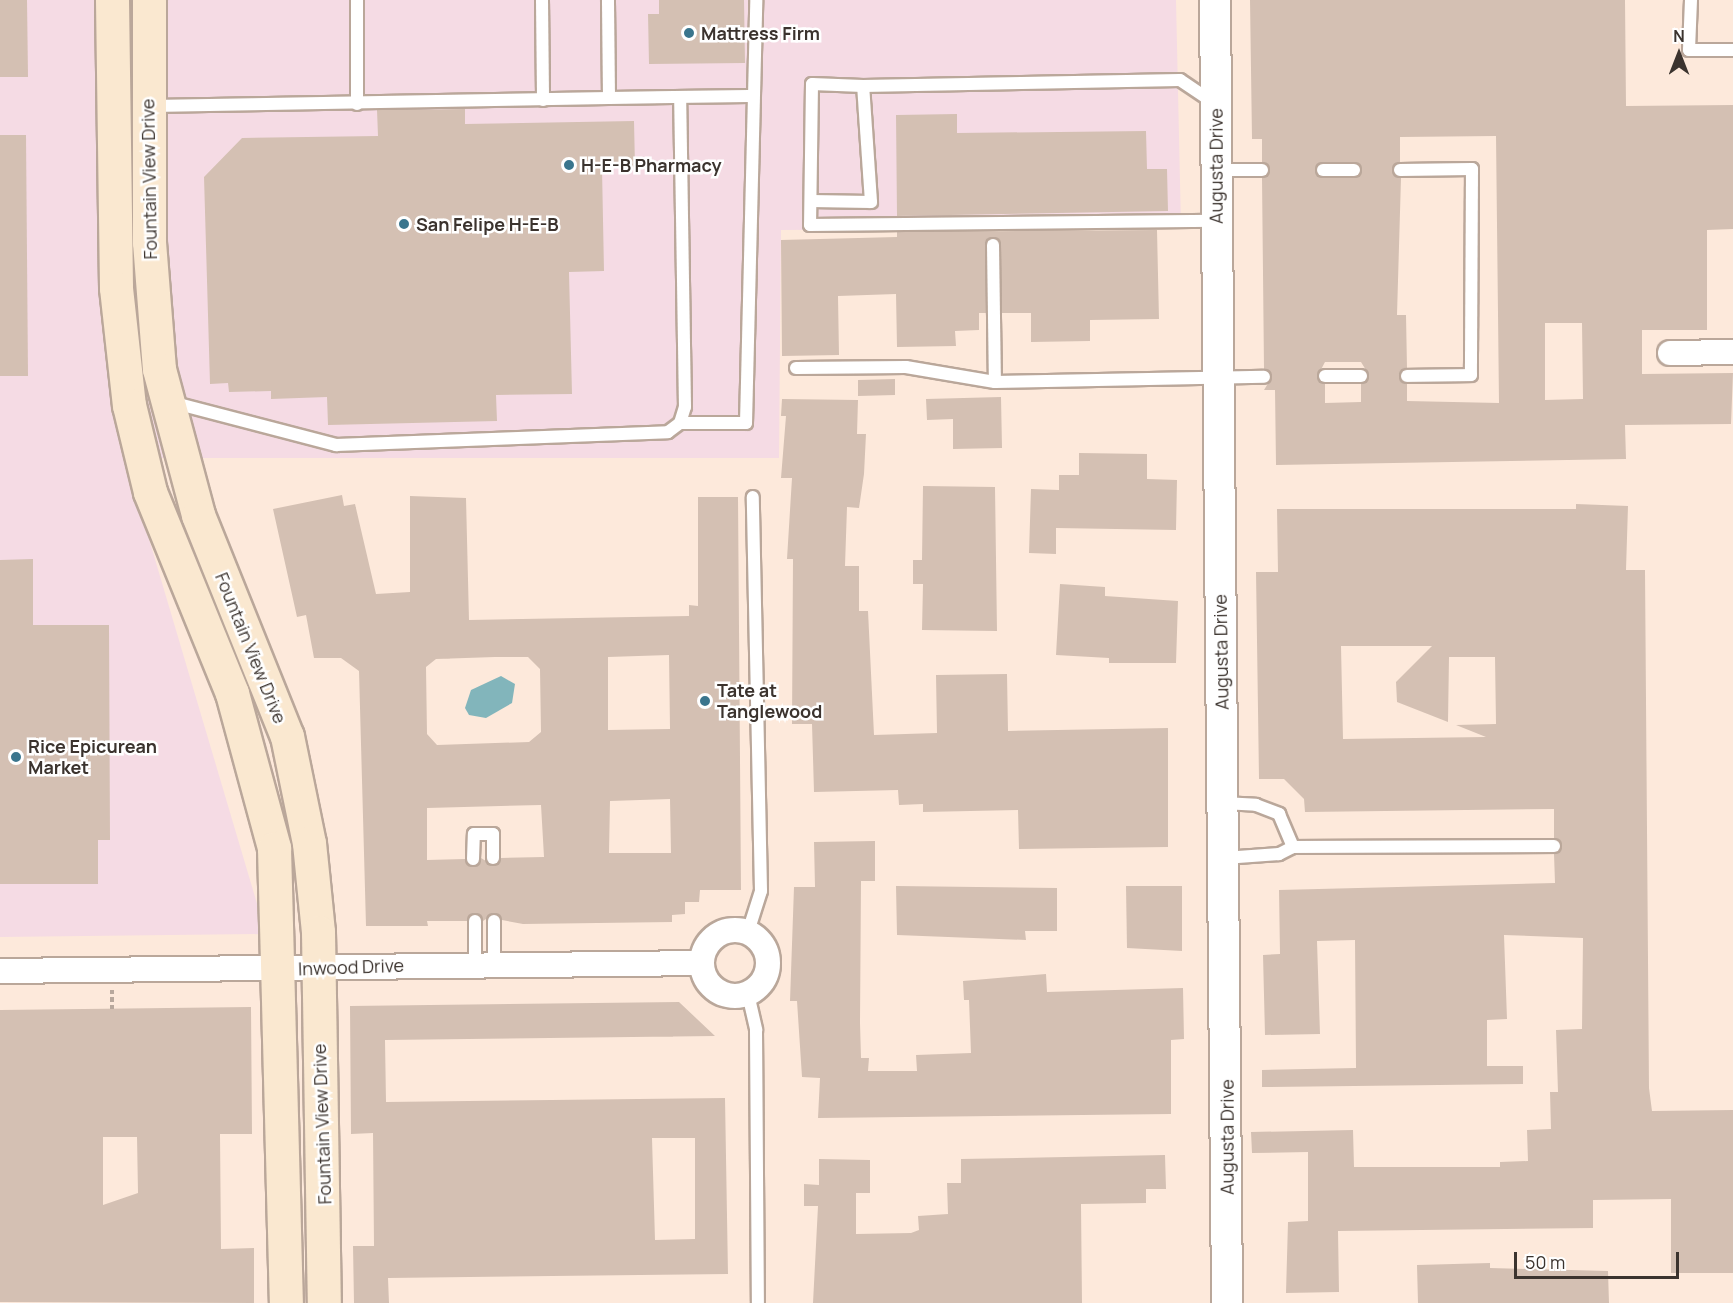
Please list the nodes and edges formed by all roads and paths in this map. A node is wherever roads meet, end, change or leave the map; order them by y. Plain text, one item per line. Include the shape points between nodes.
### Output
1 (112, 0) edge
2 (149, 0) edge
3 (357, 0) edge
4 (542, 0) edge
5 (608, 0) edge
6 (756, 0) edge
7 (1215, 0) edge
8 (1691, 0) edge
9 (1733, 50) edge
10 (863, 86) junction
11 (750, 96) junction
12 (680, 97) junction
13 (609, 98) junction
14 (543, 100) junction
15 (357, 104) junction
16 (148, 105) junction
17 (1216, 105) junction
18 (1216, 170) junction
19 (1262, 170) dead end
20 (1323, 170) dead end
21 (1354, 170) dead end
22 (1401, 170) dead end
23 (811, 201) junction
24 (1217, 220) junction
25 (993, 245) dead end
26 (1733, 352) edge
27 (1670, 353) dead end
28 (796, 368) dead end
29 (1325, 376) dead end
30 (1361, 376) dead end
31 (1407, 376) dead end
32 (1264, 377) dead end
33 (1218, 378) junction
34 (995, 382) junction
35 (167, 402) junction
36 (129, 405) junction
37 (680, 423) junction
38 (753, 497) dead end
39 (230, 594) junction
40 (199, 609) junction
41 (1223, 803) junction
42 (1554, 846) dead end
43 (1293, 847) junction
44 (493, 858) dead end
45 (1224, 858) junction
46 (473, 859) dead end
47 (475, 921) dead end
48 (494, 921) dead end
49 (748, 932) junction
50 (701, 963) junction
51 (484, 965) junction
52 (319, 968) junction
53 (281, 969) junction
54 (0, 971) edge
55 (748, 994) junction
56 (286, 1303) edge
57 (324, 1303) edge
58 (758, 1303) edge
59 (1227, 1303) edge

1 - 36 main road, Fountain View Drive via 116,288
2 - 16 main road, Fountain View Drive
3 - 15 lane
4 - 14 lane
5 - 13 lane
6 - 11 lane via 756,67
7 - 17 street, Augusta Drive
8 - 9 lane via 1689,51
10 - 17 lane via 1180,80
10 - 23 lane via 812,84
10 - 23 lane via 871,202
11 - 12 lane
11 - 37 lane via 746,423
12 - 13 lane
12 - 37 lane via 684,407
13 - 14 lane
14 - 15 lane
15 - 16 lane
16 - 35 main road, Fountain View Drive via 152,316
17 - 18 street, Augusta Drive
18 - 19 lane
18 - 24 street, Augusta Drive
20 - 21 lane
22 - 31 lane via 1472,170 1471,375
23 - 24 lane via 809,223 820,226
24 - 33 street, Augusta Drive
25 - 34 lane
26 - 27 street
28 - 34 lane via 906,367
29 - 30 lane
32 - 33 lane
33 - 34 lane
33 - 41 street, Augusta Drive
35 - 36 main road
35 - 37 lane via 336,445 634,437 668,432
35 - 39 main road, Fountain View Drive via 177,453
36 - 40 main road, Fountain View Drive via 150,492
38 - 49 lane via 761,891
39 - 40 main road
39 - 52 main road, Fountain View Drive via 287,736 300,789
40 - 53 main road, Fountain View Drive via 232,693 269,821
41 - 43 lane via 1256,805 1278,814
41 - 45 street, Augusta Drive
42 - 43 lane
43 - 45 lane via 1271,855
44 - 46 lane via 493,834 474,834
45 - 59 street, Augusta Drive
47 - 51 lane
48 - 51 lane
49 - 50 street via 715,936
49 - 55 street via 764,947 768,968
50 - 51 street, Inwood Drive
50 - 55 street via 717,991
51 - 52 street, Inwood Drive
52 - 53 street, Inwood Drive
52 - 57 main road, Fountain View Drive
53 - 54 street, Inwood Drive
53 - 56 main road, Fountain View Drive
55 - 58 lane via 758,1067

